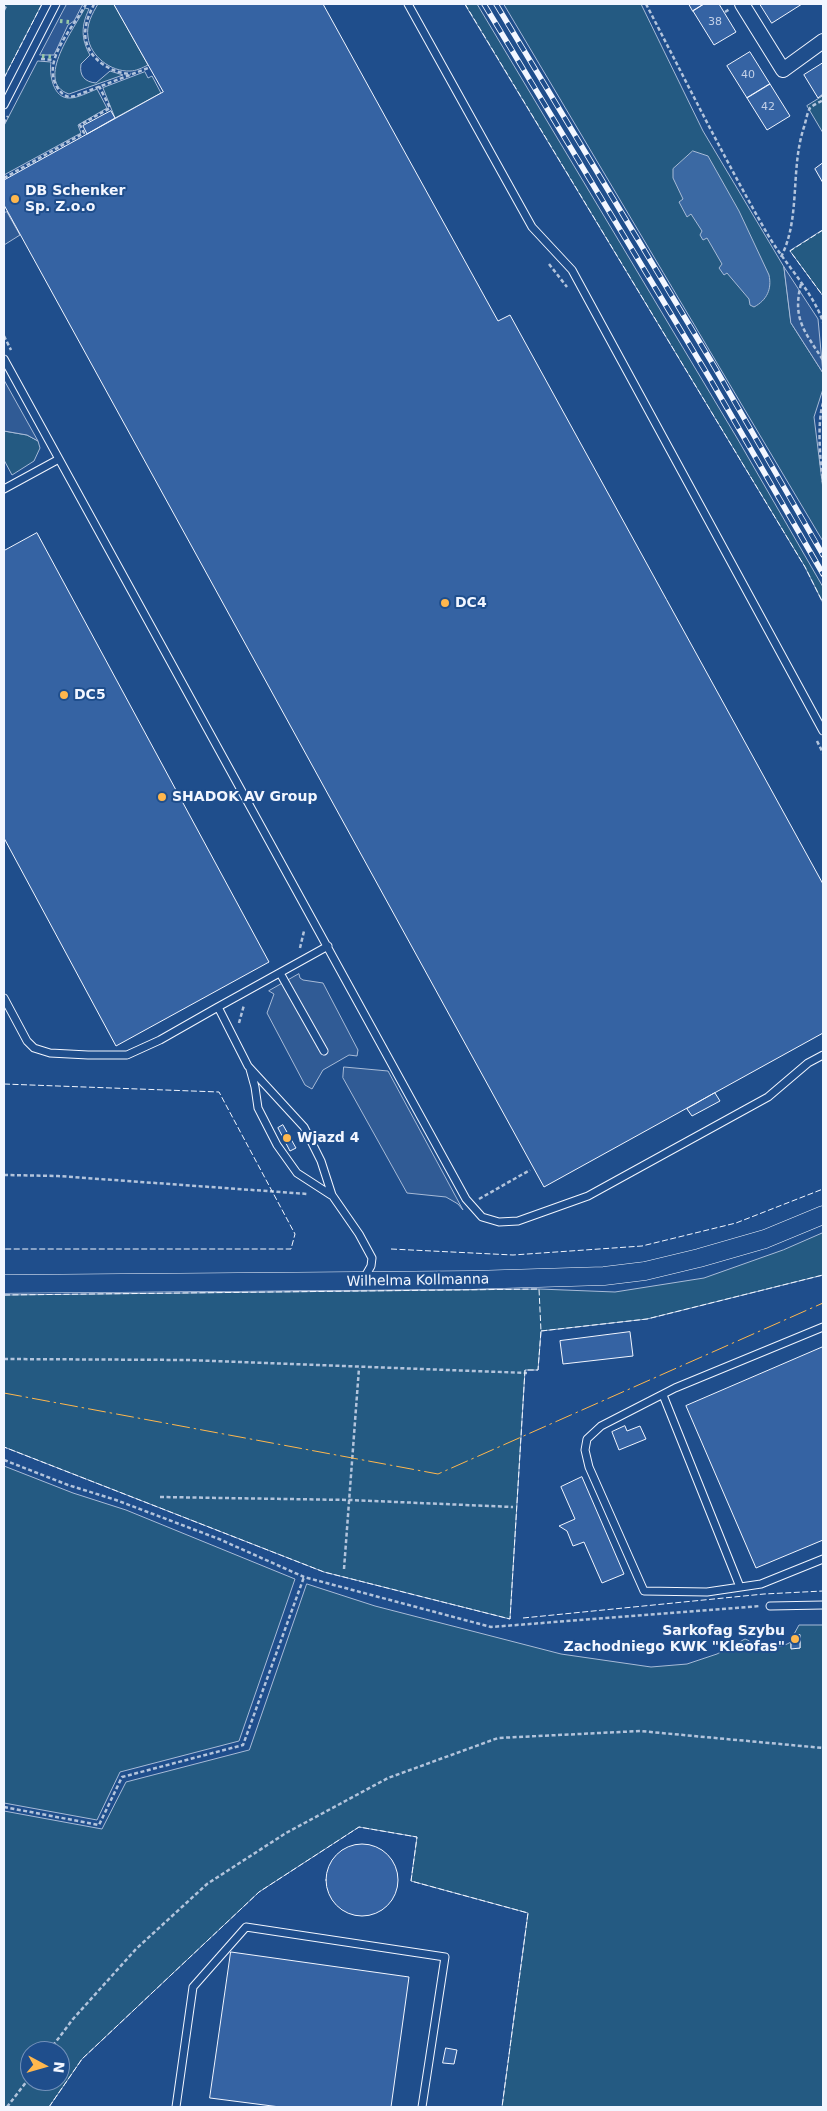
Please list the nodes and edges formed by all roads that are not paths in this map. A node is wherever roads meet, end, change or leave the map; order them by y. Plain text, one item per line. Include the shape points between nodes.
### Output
1 (56, 4) edge
2 (408, 4) edge
3 (742, 4) edge
4 (823, 41) edge
5 (4, 105) edge
6 (4, 359) edge
7 (59, 459) junction
8 (4, 490) edge
9 (823, 731) edge
10 (328, 946) junction
11 (280, 973) junction
12 (4, 998) edge
13 (218, 1007) junction
14 (324, 1051) dead end
15 (823, 1055) edge
16 (248, 1066) junction
17 (332, 1195) junction
18 (823, 1215) edge
19 (363, 1281) junction
20 (4, 1284) edge
21 (823, 1327) edge
22 (663, 1395) junction
23 (823, 1559) edge
24 (740, 1587) junction
25 (823, 1604) edge
26 (770, 1606) road end
27 (176, 2107) edge
28 (422, 2107) edge

1 - 5 lane
2 - 9 lane via 532,226 572,270
3 - 4 street via 783,70
6 - 7 lane
7 - 8 lane
7 - 10 lane
10 - 11 lane
10 - 15 lane via 466,1199 482,1217 499,1222 518,1221 588,1196 768,1097 808,1063
11 - 13 lane
11 - 14 lane
12 - 13 lane via 34,1048 50,1053 88,1055 127,1055
13 - 16 lane
16 - 17 lane via 304,1127 321,1161
16 - 17 lane via 258,1108 277,1145 298,1173
17 - 19 lane via 372,1258
18 - 19 street, Wilhelma Kollmanna via 756,1242 632,1273 536,1279
19 - 20 street, Wilhelma Kollmanna
21 - 22 lane
22 - 24 lane
22 - 24 lane via 601,1426 588,1439 585,1450 589,1467 644,1591 707,1592
23 - 24 lane via 761,1584
25 - 26 lane
27 - 28 lane via 192,1987 246,1927 445,1957

